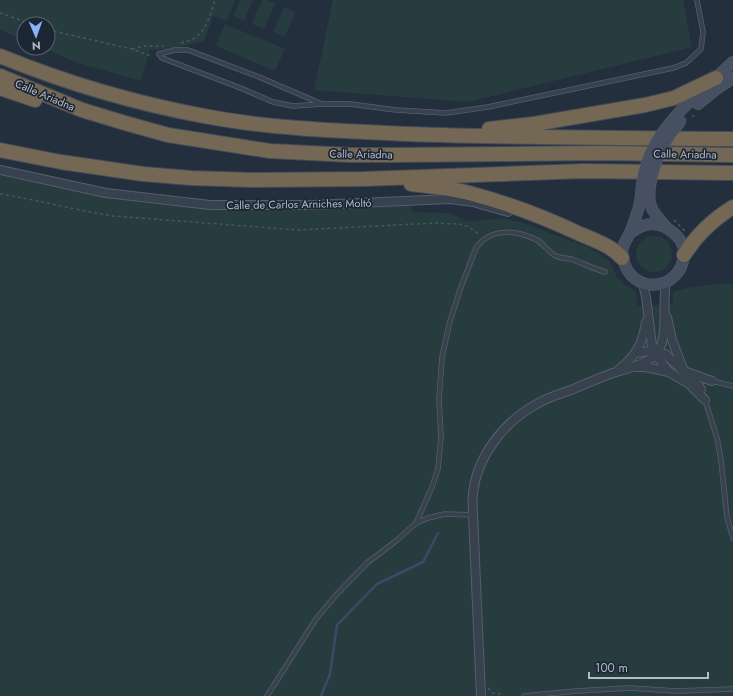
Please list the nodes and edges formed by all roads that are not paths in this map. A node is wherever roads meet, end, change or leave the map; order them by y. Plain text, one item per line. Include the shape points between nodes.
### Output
1 (697, 0) edge
2 (0, 55) edge
3 (733, 62) edge
4 (0, 76) edge
5 (716, 78) junction
6 (733, 78) edge
7 (0, 88) edge
8 (322, 104) junction
9 (82, 110) junction
10 (686, 111) junction
11 (438, 135) junction
12 (733, 139) edge
13 (0, 150) edge
14 (733, 155) edge
15 (0, 170) edge
16 (733, 173) edge
17 (363, 179) junction
18 (646, 186) junction
19 (733, 207) edge
20 (668, 223) junction
21 (630, 233) junction
22 (595, 241) junction
23 (684, 255) junction
24 (622, 258) junction
25 (605, 272) dead end
26 (666, 282) junction
27 (643, 283) junction
28 (664, 306) junction
29 (648, 315) junction
30 (636, 353) junction
31 (657, 353) junction
32 (634, 367) junction
33 (684, 371) junction
34 (669, 372) junction
35 (612, 373) junction
36 (712, 381) junction
37 (699, 386) junction
38 (733, 386) edge
39 (705, 400) junction
40 (473, 515) junction
41 (416, 523) junction
42 (733, 538) edge
43 (733, 689) edge
44 (267, 696) edge
45 (481, 696) edge
46 (524, 696) edge

1 - 8 lane via 703,32 701,49 686,63 673,68 488,107 446,113 350,104
2 - 11 highway, Calle Ariadna via 91,89 153,106 204,116 299,130
3 - 5 street
4 - 9 highway, Calle Ariadna
5 - 10 street
5 - 11 highway via 674,98 645,105 534,124
6 - 10 street
7 - 9 highway via 53,106
8 - 8 lane via 293,106 273,102 162,58 159,54 188,50
9 - 14 highway, Calle Ariadna via 168,135 270,151 380,155
10 - 18 street, bridge via 665,128 651,151 646,167
11 - 12 highway, Calle Ariadna
13 - 17 highway via 142,174 191,178
15 - 22 street, Calle de Carlos Arniches Moltó via 106,193 210,205 312,205 450,199 473,202 549,223
16 - 17 highway via 584,171
17 - 22 highway via 468,192 542,217
18 - 20 street via 653,212
18 - 21 street
19 - 23 highway via 708,225
20 - 21 street via 643,226
20 - 23 street via 684,248
21 - 24 street via 624,242
22 - 24 highway via 613,249
23 - 26 street via 678,272
24 - 27 street via 631,275
25 - 41 lane via 556,256 538,240 518,233 498,232 484,239 476,248 450,321 442,357 438,469
26 - 27 street via 658,285
26 - 28 street
27 - 29 street
28 - 31 street via 663,336
28 - 33 street via 672,340
29 - 30 street via 643,338
29 - 31 street via 652,345
30 - 31 street
30 - 35 street
31 - 32 street
31 - 33 street via 665,354
31 - 34 street
32 - 34 street
32 - 35 street
33 - 36 street
33 - 37 street
34 - 39 street via 689,384
35 - 40 street via 535,404 511,421 491,445 479,467 473,493
36 - 37 street
36 - 38 lane
37 - 39 street
39 - 42 lane via 717,438 727,517
40 - 41 lane via 445,514
40 - 45 street
41 - 44 lane via 367,563 316,618
43 - 46 lane via 676,691 630,688

